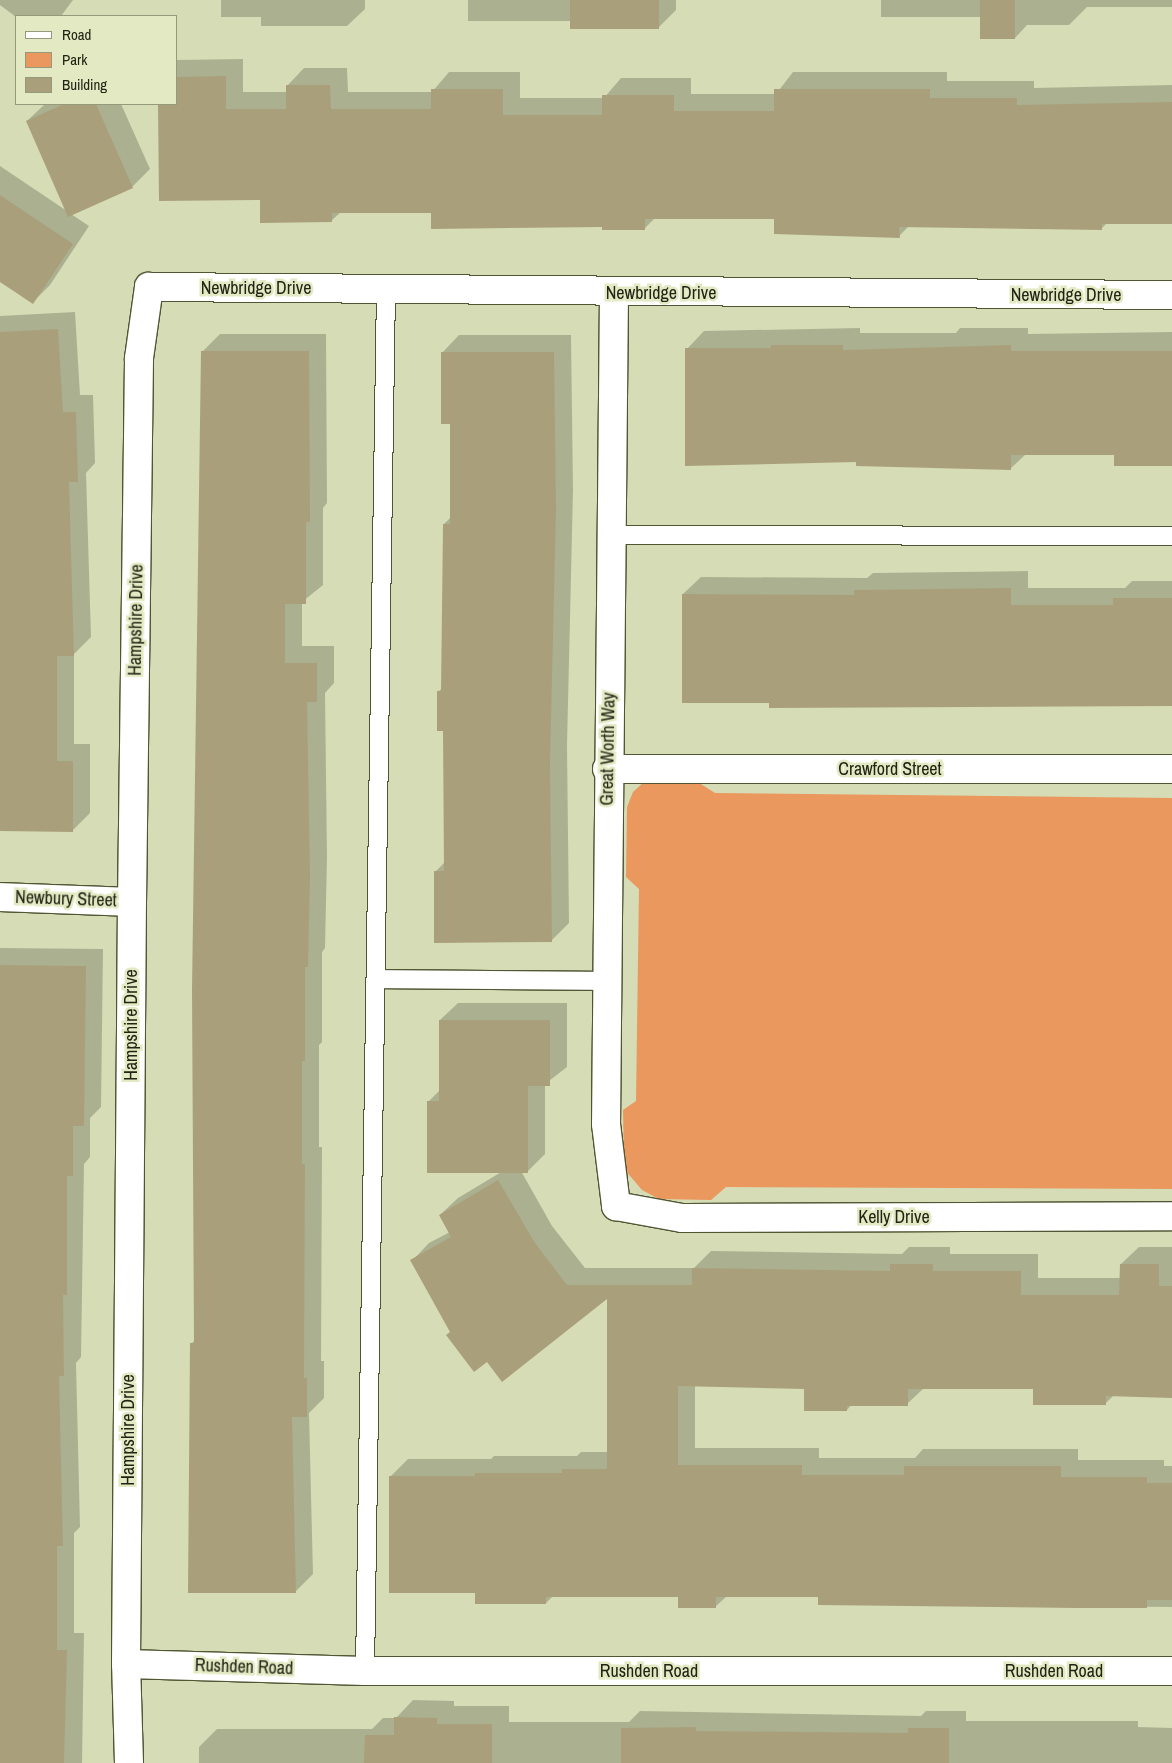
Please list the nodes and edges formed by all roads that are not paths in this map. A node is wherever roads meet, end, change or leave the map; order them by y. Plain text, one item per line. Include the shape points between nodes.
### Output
1 (149, 287) joint
2 (386, 289) junction
3 (614, 292) junction
4 (1172, 295) edge
5 (611, 534) junction
6 (1172, 536) edge
7 (608, 769) junction
8 (1172, 770) edge
9 (0, 897) edge
10 (132, 902) junction
11 (376, 979) junction
12 (606, 981) junction
13 (616, 1206) joint
14 (1172, 1216) edge
15 (126, 1664) junction
16 (365, 1671) junction
17 (1172, 1671) edge
18 (129, 1763) edge

1 - 2 street, Newbridge Drive
1 - 10 street, Hampshire Drive via 139,358
2 - 3 street, Newbridge Drive
2 - 11 lane
3 - 4 street, Newbridge Drive
3 - 5 street, Great Worth Way
5 - 6 lane
5 - 7 street, Great Worth Way
7 - 8 street, Crawford Street
7 - 12 street, Great Worth Way
9 - 10 street, Newbury Street
10 - 15 street, Hampshire Drive
11 - 12 lane
11 - 16 lane
12 - 13 street, Great Worth Way via 606,1124
13 - 14 street, Kelly Drive via 682,1218
15 - 16 street, Rushden Road
15 - 18 street, Hampshire Drive
16 - 17 street, Rushden Road

